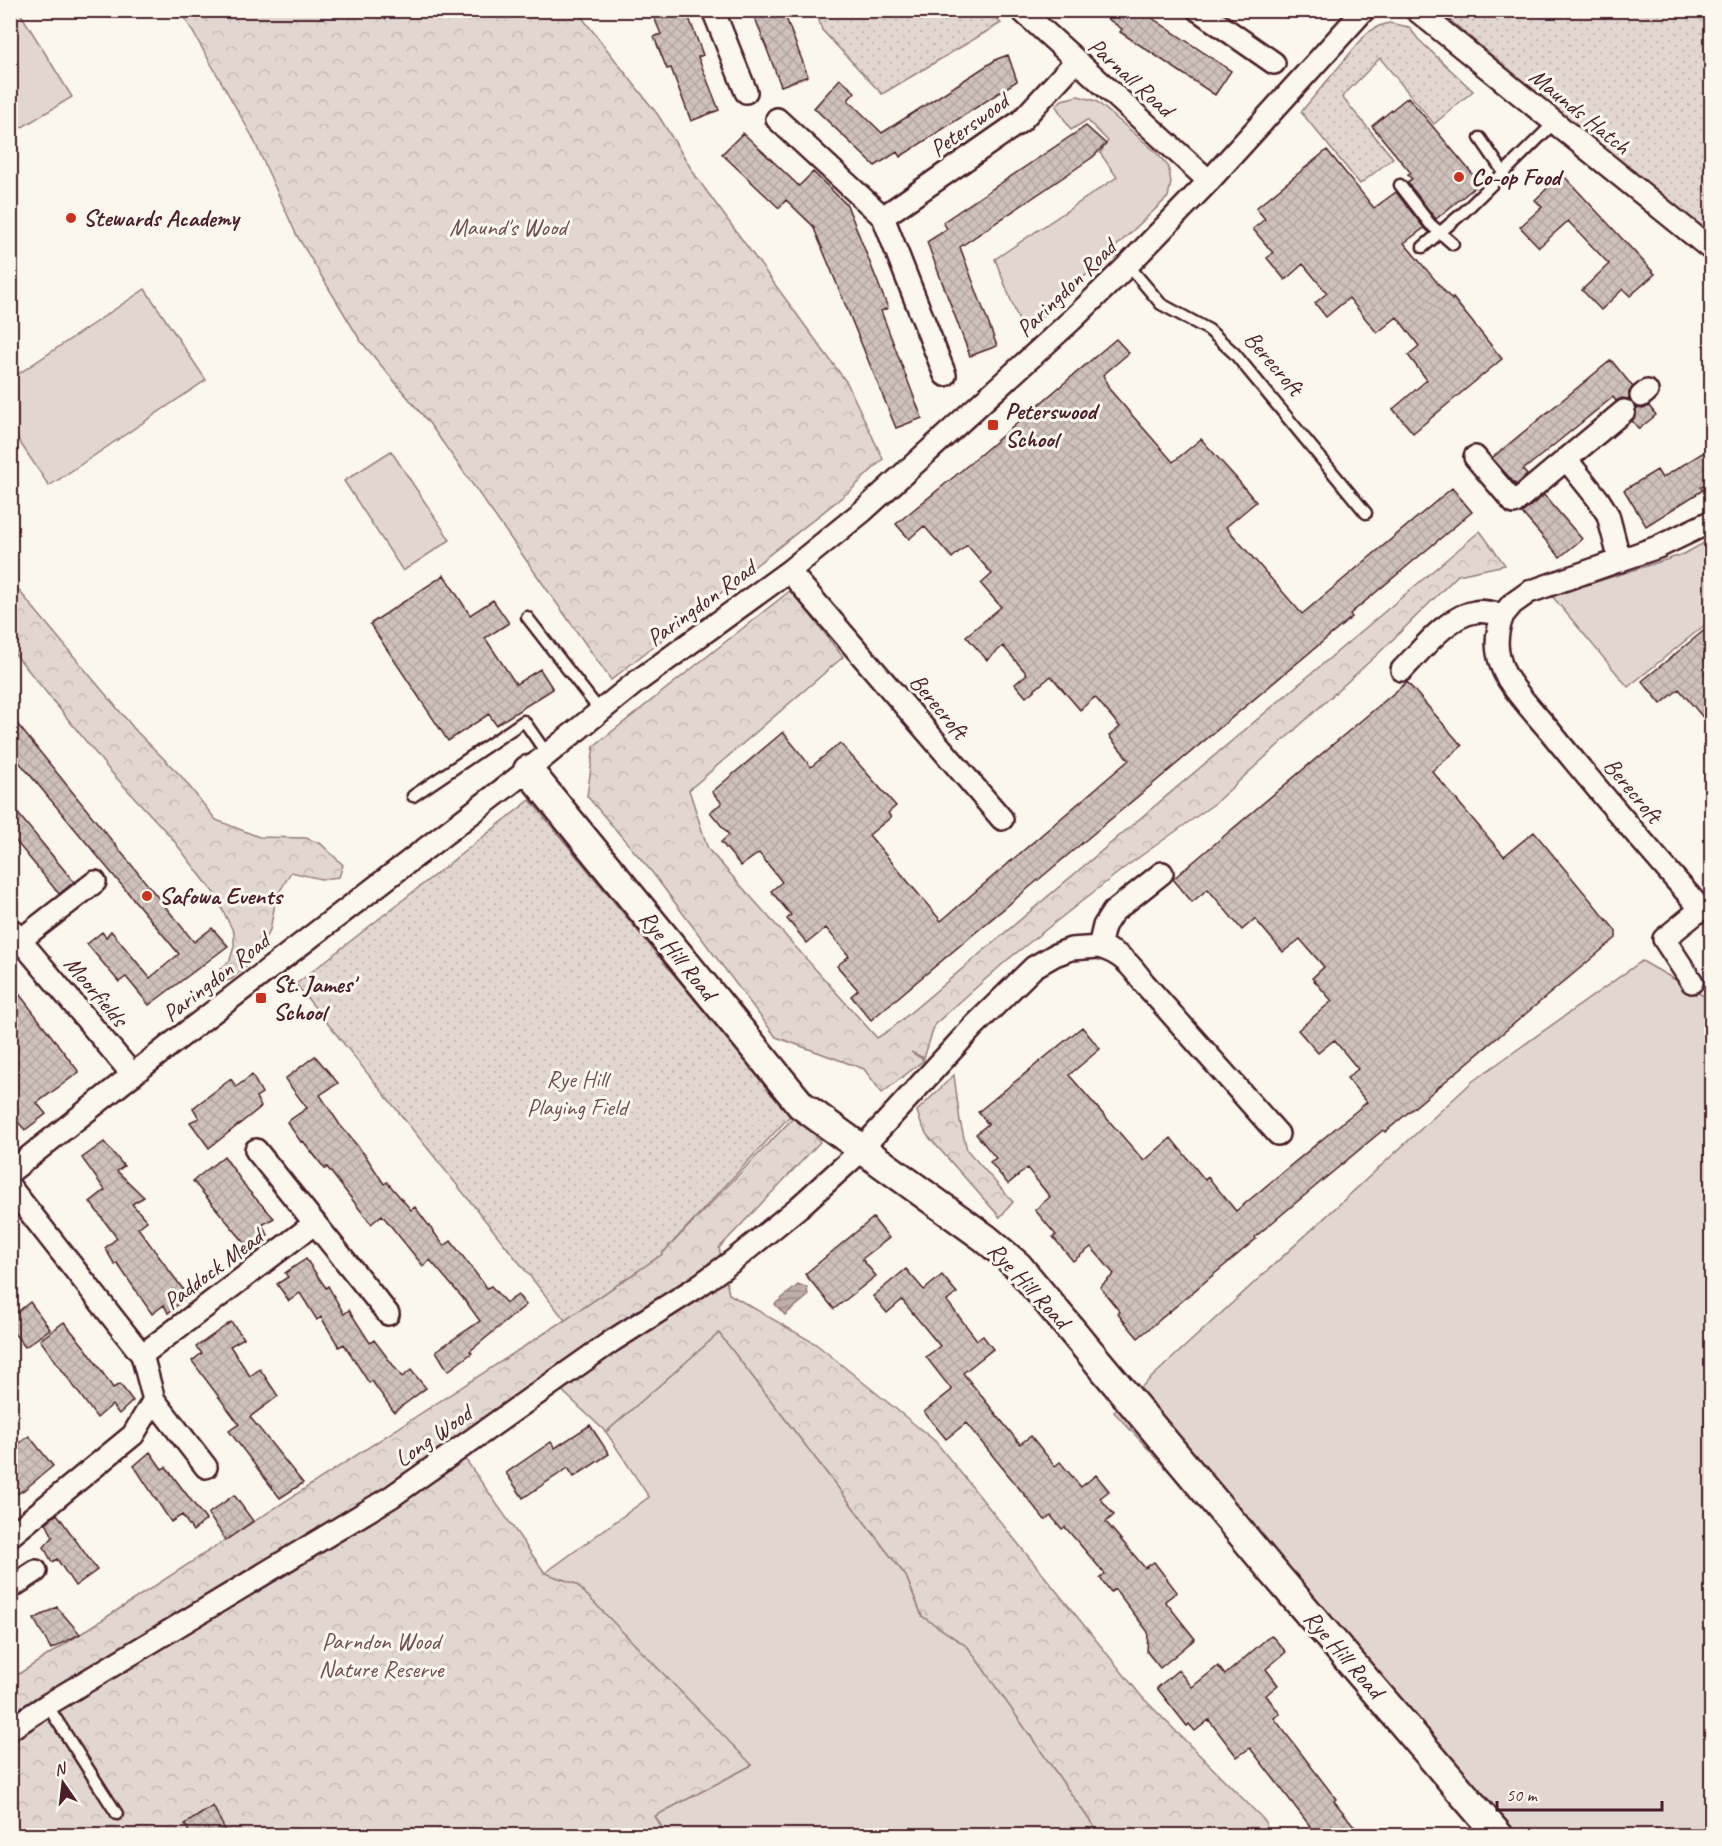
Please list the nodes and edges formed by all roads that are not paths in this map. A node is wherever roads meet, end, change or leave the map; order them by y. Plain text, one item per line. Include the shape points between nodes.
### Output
1 (713, 10) edge
2 (1021, 10) edge
3 (1198, 10) edge
4 (1364, 10) edge
5 (1416, 10) edge
6 (1075, 62) junction
7 (1274, 63) dead end
8 (746, 92) dead end
9 (777, 119) dead end
10 (1554, 123) junction
11 (1480, 138) dead end
12 (1504, 173) junction
13 (1209, 181) junction
14 (1400, 185) dead end
15 (883, 217) junction
16 (1441, 231) junction
17 (1453, 244) dead end
18 (1423, 247) dead end
19 (1712, 250) edge
20 (1128, 265) junction
21 (945, 375) dead end
22 (1624, 411) dead end
23 (1475, 458) dead end
24 (1566, 459) junction
25 (1366, 513) dead end
26 (1712, 521) edge
27 (1620, 561) junction
28 (789, 571) junction
29 (1503, 615) junction
30 (527, 617) dead end
31 (1402, 670) dead end
32 (600, 711) junction
33 (537, 762) junction
34 (413, 796) dead end
35 (1002, 819) dead end
36 (1162, 873) dead end
37 (95, 882) dead end
38 (14, 938) edge
39 (1099, 946) junction
40 (1692, 982) dead end
41 (133, 1075) junction
42 (1278, 1134) dead end
43 (256, 1150) dead end
44 (861, 1150) junction
45 (10, 1172) edge
46 (10, 1187) edge
47 (315, 1223) junction
48 (388, 1314) dead end
49 (142, 1355) junction
50 (154, 1400) junction
51 (206, 1467) dead end
52 (10, 1536) edge
53 (36, 1571) dead end
54 (10, 1588) edge
55 (47, 1705) junction
56 (10, 1729) edge
57 (117, 1814) dead end
58 (1498, 1836) edge

1 - 8 street
2 - 6 street, Parnall Road
3 - 7 street
4 - 13 street, Paringdon Road
5 - 10 street, Maunds Hatch
6 - 13 street, Parnall Road
6 - 15 street, Peterswood via 1021,121
9 - 15 street
10 - 12 lane
10 - 19 street, Maunds Hatch
11 - 12 lane
12 - 16 lane
13 - 20 street, Paringdon Road
14 - 16 lane via 1430,224
15 - 21 street
16 - 17 lane
16 - 18 lane
20 - 25 lane, Berecroft via 1161,304 1209,330 1235,354
20 - 28 street, Paringdon Road via 863,512
22 - 24 street
23 - 24 street via 1514,503
24 - 27 street via 1608,515
26 - 27 street via 1679,539
27 - 29 street via 1529,592
28 - 32 street, Paringdon Road
28 - 35 street, Berecroft
29 - 31 street via 1477,611 1459,617
29 - 40 street, Berecroft via 1496,641 1505,675 1701,909 1664,939
30 - 32 lane
32 - 33 street, Paringdon Road
33 - 34 lane via 524,721
33 - 41 street, Paringdon Road
33 - 44 street, Rye Hill Road via 801,1105
36 - 39 street via 1106,920
37 - 38 street, Moorfields
38 - 41 street, Moorfields
39 - 42 street via 1128,962
39 - 44 street via 1071,949 1034,967 973,1027
41 - 45 street, Paringdon Road
43 - 47 street
44 - 55 street, Long Wood via 734,1260 391,1497
44 - 58 street, Rye Hill Road via 1018,1266
46 - 49 street
47 - 48 street
47 - 49 street, Paddock Mead
49 - 50 street
50 - 51 street
50 - 52 street via 133,1435
53 - 54 street
55 - 56 street, Long Wood
55 - 57 lane

